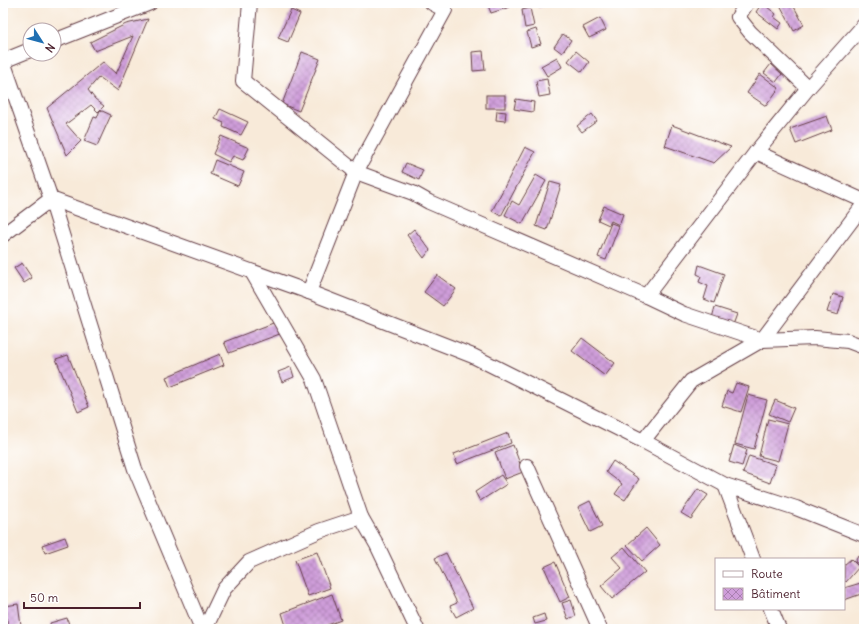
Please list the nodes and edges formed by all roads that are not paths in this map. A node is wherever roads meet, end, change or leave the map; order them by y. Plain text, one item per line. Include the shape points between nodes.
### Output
1 (150, 3) edge
2 (250, 3) edge
3 (432, 3) edge
4 (744, 4) edge
5 (864, 25) edge
6 (62, 38) edge
7 (22, 53) edge
8 (3, 61) edge
9 (808, 88) junction
10 (756, 152) junction
11 (356, 172) junction
12 (51, 198) junction
13 (864, 201) edge
14 (864, 204) edge
15 (3, 235) edge
16 (252, 272) junction
17 (309, 292) junction
18 (646, 296) junction
19 (762, 340) junction
20 (864, 346) edge
21 (643, 441) junction
22 (527, 466) dead end
23 (725, 485) junction
24 (361, 517) junction
25 (864, 535) edge
26 (753, 558) edge
27 (772, 610) edge
28 (204, 629) edge
29 (417, 629) edge
30 (600, 629) edge
31 (779, 629) edge

1 - 6 street
2 - 11 street via 242,81
3 - 11 street via 445,10
4 - 9 street via 738,17
5 - 9 street
7 - 8 street
8 - 12 street
9 - 10 street
10 - 13 street
10 - 18 street
11 - 17 street
11 - 18 street via 413,193
12 - 15 street
12 - 16 street
12 - 28 street via 135,469
14 - 19 street
16 - 17 street
16 - 24 street via 314,379
17 - 21 street via 473,356
18 - 19 street via 684,314
19 - 20 street via 815,338 848,341
19 - 21 street via 691,381
21 - 23 street
22 - 30 street
23 - 25 street via 796,508
23 - 26 street
24 - 28 street via 319,531 249,562 224,589
24 - 29 street
27 - 31 street

